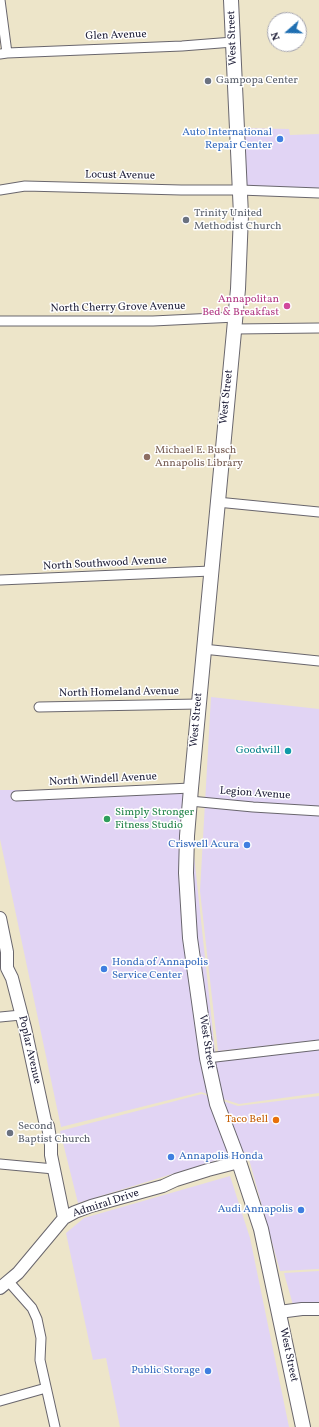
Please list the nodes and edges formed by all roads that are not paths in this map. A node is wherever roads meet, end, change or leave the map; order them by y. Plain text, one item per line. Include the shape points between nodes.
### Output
1 (0, 0) edge
2 (231, 0) edge
3 (233, 42) junction
4 (4, 54) edge
5 (0, 190) edge
6 (240, 190) junction
7 (319, 193) edge
8 (0, 321) edge
9 (235, 323) junction
10 (319, 328) edge
11 (217, 502) junction
12 (319, 512) edge
13 (211, 571) junction
14 (0, 580) edge
15 (203, 649) junction
16 (319, 661) edge
17 (198, 704) junction
18 (40, 707) dead end
19 (190, 794) junction
20 (16, 796) dead end
21 (319, 811) edge
22 (0, 918) edge
23 (22, 1015) junction
24 (0, 1017) edge
25 (319, 1045) edge
26 (207, 1058) junction
27 (239, 1162) junction
28 (0, 1164) edge
29 (54, 1169) junction
30 (64, 1218) junction
31 (4, 1285) edge
32 (319, 1309) edge
33 (279, 1312) junction
34 (46, 1388) junction
35 (0, 1401) edge
36 (55, 1427) edge
37 (303, 1427) edge

1 - 4 street
2 - 3 main road, West Street
3 - 4 street, Glen Avenue
3 - 6 main road, West Street
5 - 6 street, Locust Avenue via 25,186
6 - 7 street, Locust Avenue
6 - 9 main road, West Street
8 - 9 street, North Cherry Grove Avenue
9 - 10 street, North Cherry Grove Avenue
9 - 11 main road, West Street
11 - 12 street
11 - 13 main road, West Street
13 - 14 street, North Southwood Avenue
13 - 15 main road, West Street
15 - 16 street
15 - 17 main road, West Street
17 - 18 street, North Homeland Avenue
17 - 19 main road, West Street
19 - 20 street, North Windell Avenue
19 - 21 street, Legion Avenue via 253,807
19 - 26 main road, West Street via 186,873 190,938
22 - 23 street, Poplar Avenue via 7,952 13,960 12,978
23 - 24 street
23 - 29 street, Poplar Avenue via 48,1126
25 - 26 street
26 - 27 main road, West Street via 217,1104
27 - 30 street, Admiral Drive via 91,1206
27 - 33 main road, West Street via 261,1229
28 - 29 street
29 - 30 street, Poplar Avenue
30 - 31 street, Admiral Drive via 37,1252
31 - 34 street via 32,1308 37,1319 41,1338 40,1360
32 - 33 street
33 - 37 main road, West Street
34 - 35 street
34 - 36 street

